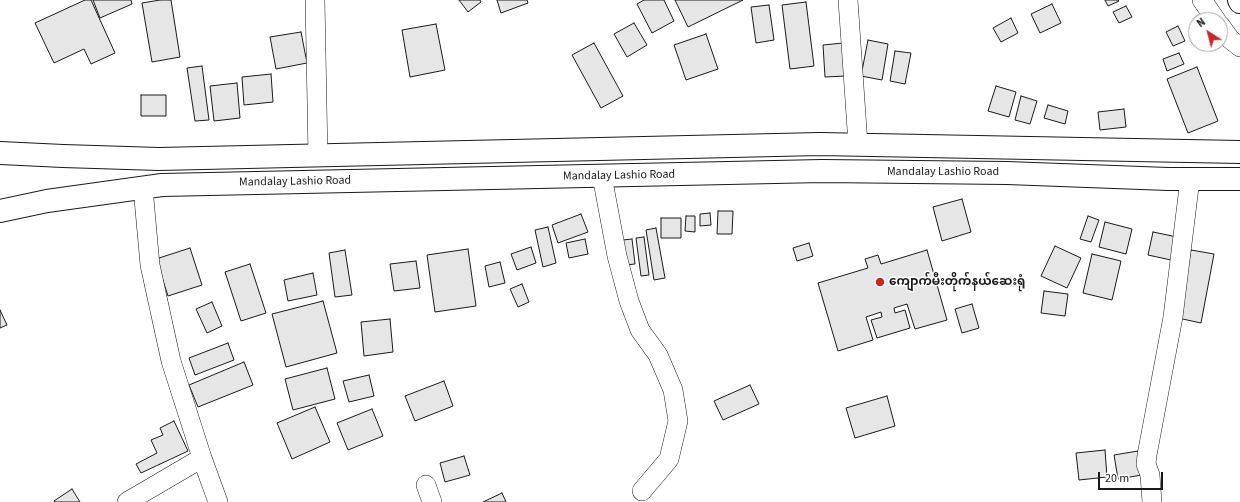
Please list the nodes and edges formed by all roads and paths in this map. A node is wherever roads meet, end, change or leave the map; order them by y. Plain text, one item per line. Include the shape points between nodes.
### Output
1 (315, 0) edge
2 (848, 0) edge
3 (1202, 0) edge
4 (1210, 12) edge
5 (1228, 36) edge
6 (1240, 47) edge
7 (858, 144) junction
8 (1240, 152) edge
9 (0, 153) edge
10 (318, 156) junction
11 (602, 176) junction
12 (1190, 179) junction
13 (1240, 179) edge
14 (143, 188) junction
15 (0, 211) edge
16 (202, 458) junction
17 (642, 491) dead end
18 (127, 502) edge
19 (218, 502) edge
20 (1152, 502) edge

1 - 10 street
2 - 7 street
3 - 4 street
5 - 6 street
7 - 8 highway, Mandalay Lashio Road
7 - 10 highway, Mandalay Lashio Road
9 - 10 highway, Mandalay Lashio Road via 159,158
11 - 12 highway, Mandalay Lashio Road via 829,171
11 - 14 highway, Mandalay Lashio Road via 162,185
11 - 17 street via 617,256 629,301 640,330 658,355 673,390 678,421 668,458
12 - 13 highway, Mandalay Lashio Road
12 - 20 street via 1173,317 1146,455
14 - 15 highway, Mandalay Lashio Road via 47,201
14 - 16 street via 150,265 172,361
16 - 18 street
16 - 19 street

